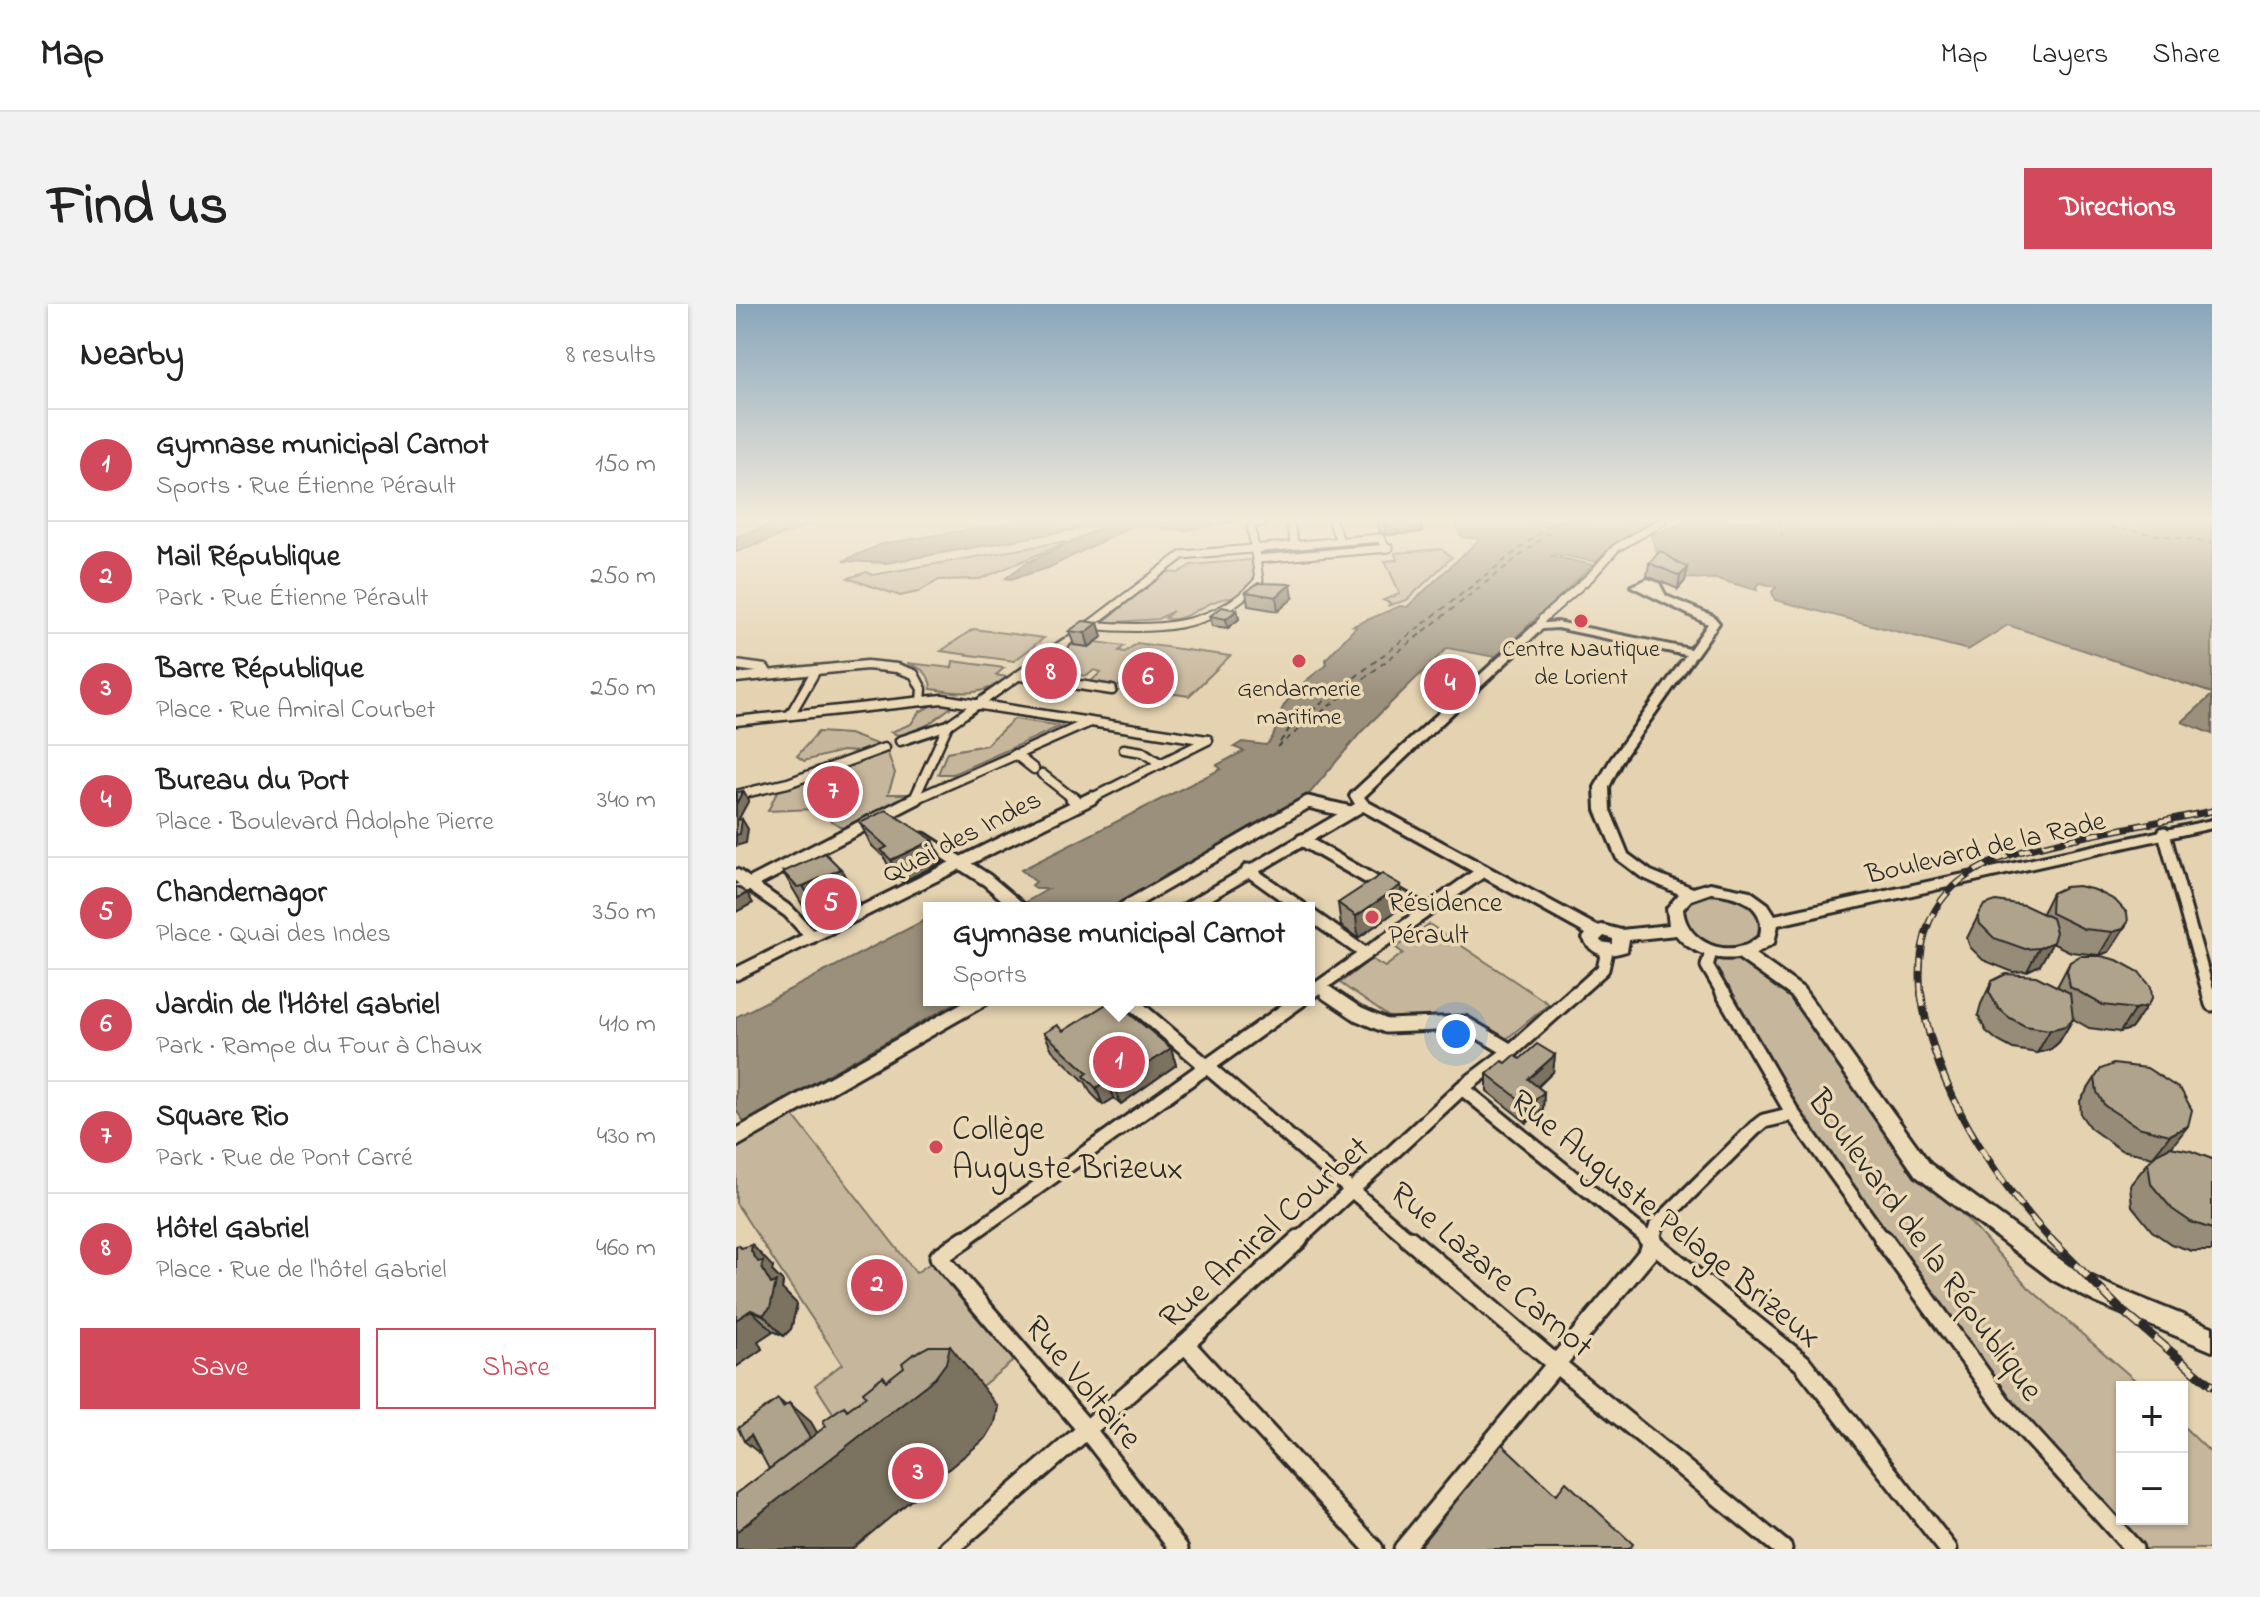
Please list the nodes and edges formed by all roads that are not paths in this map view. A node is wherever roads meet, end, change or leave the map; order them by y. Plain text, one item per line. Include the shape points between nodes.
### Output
1 (1149, 579) edge
2 (1259, 579) edge
3 (1588, 579) edge
4 (1714, 623) junction
5 (1087, 625) junction
6 (1539, 626) junction
7 (1694, 653) junction
8 (736, 665) edge
9 (816, 670) junction
10 (768, 675) junction
11 (1020, 676) junction
12 (736, 678) edge
13 (1112, 690) dead end
14 (921, 701) junction
15 (976, 704) junction
16 (790, 715) junction
17 (736, 721) edge
18 (1090, 721) junction
19 (948, 725) junction
20 (900, 741) tunnel mouth
21 (884, 748) tunnel mouth
22 (1124, 749) dead end
23 (1015, 754) junction
24 (1161, 764) junction
25 (736, 795) edge
26 (914, 799) junction
27 (1079, 803) junction
28 (1357, 808) junction
29 (2212, 824) edge
30 (2164, 833) junction
31 (917, 835) edge
32 (1302, 840) junction
33 (961, 863) junction
34 (1248, 870) junction
35 (1483, 871) junction
36 (736, 875) edge
37 (749, 884) junction
38 (736, 891) edge
39 (1688, 892) junction
40 (1012, 902) edge
41 (1134, 902) edge
42 (1195, 902) edge
43 (1293, 902) edge
44 (1426, 911) junction
45 (1315, 918) edge
46 (1770, 921) junction
47 (1677, 929) junction
48 (1595, 932) junction
49 (1621, 936) junction
50 (812, 937) junction
51 (1607, 951) junction
52 (1711, 952) junction
53 (1742, 953) junction
54 (1366, 954) junction
55 (736, 974) edge
56 (1315, 989) edge
57 (1315, 991) edge
58 (2212, 1004) edge
59 (970, 1006) edge
60 (1136, 1006) edge
61 (1292, 1006) edge
62 (1511, 1051) junction
63 (1208, 1065) junction
64 (1462, 1088) junction
65 (1793, 1114) junction
66 (736, 1139) edge
67 (1354, 1190) junction
68 (1653, 1240) junction
69 (2212, 1339) edge
70 (1185, 1344) junction
71 (1557, 1365) junction
72 (1086, 1429) junction
73 (949, 1549) edge
74 (1179, 1549) edge
75 (1374, 1549) edge
76 (1403, 1549) edge
77 (1783, 1549) edge
78 (1948, 1549) edge
79 (2134, 1549) edge

1 - 5 street
2 - 5 street via 1232,606 1209,617 1162,626
3 - 6 street
4 - 4 street via 1662,598 1656,585 1637,584 1640,589
4 - 7 street
5 - 11 street
6 - 7 street via 1557,625
6 - 28 street via 1363,789
7 - 39 street via 1602,787 1603,810 1622,856 1646,874
8 - 10 street via 765,669
9 - 10 street
9 - 14 street via 867,665 912,671 919,679
9 - 16 street
10 - 12 street
11 - 13 street
11 - 15 street
14 - 15 street
14 - 16 street
15 - 18 street
15 - 19 street
16 - 17 street
18 - 23 street
18 - 24 street, Quai des Indes via 1211,741
19 - 20 street
19 - 26 street
21 - 25 street via 788,783
22 - 24 street via 1143,752
23 - 26 street
23 - 27 street
24 - 27 street, Quai des Indes
26 - 37 street via 889,817
27 - 33 street, Quai des Indes
28 - 32 street
28 - 35 street
28 - 41 street via 1308,802
29 - 30 street, Boulevard de la Rade
30 - 46 street, Boulevard de la Rade
30 - 58 street
31 - 33 street
32 - 34 street
32 - 44 street
33 - 40 street
33 - 50 street, Quai des Indes
34 - 42 street
34 - 43 street
35 - 44 street
35 - 48 street
36 - 37 street
37 - 38 street
37 - 50 street via 789,912
39 - 46 street via 1733,890 1762,906
39 - 47 street via 1675,907
44 - 54 street
45 - 54 street
46 - 53 street via 1768,939
47 - 49 street
47 - 52 street via 1689,942
48 - 49 street via 1611,930
48 - 51 street via 1593,944
49 - 51 street via 1621,947
50 - 55 street, Quai des Indes
51 - 62 street, Rue Amiral Courbet via 1603,969
52 - 53 street
52 - 65 street, Boulevard de la République via 1707,966
53 - 69 street via 1797,992 1923,1170 2061,1273
54 - 56 street
57 - 62 street via 1386,1026 1464,1023
59 - 66 street
60 - 63 street, Rue Lazare Carnot
61 - 63 street
62 - 64 street, Rue Amiral Courbet
63 - 67 street, Rue Lazare Carnot
63 - 72 street, Rue Voltaire via 939,1257
64 - 67 street, Rue Amiral Courbet
64 - 68 street, Rue Auguste Pelage Brizeux
65 - 68 street via 1755,1128 1657,1225
65 - 79 street, Boulevard de la République via 2003,1405
67 - 70 street, Rue Amiral Courbet
67 - 71 street, Rue Lazare Carnot
68 - 71 street
68 - 78 street, Rue Auguste Pelage Brizeux via 1802,1363
70 - 72 street, Rue Amiral Courbet
70 - 75 street
71 - 76 street
71 - 77 street, Rue Lazare Carnot
72 - 73 street, Rue Amiral Courbet
72 - 74 street, Rue Voltaire

